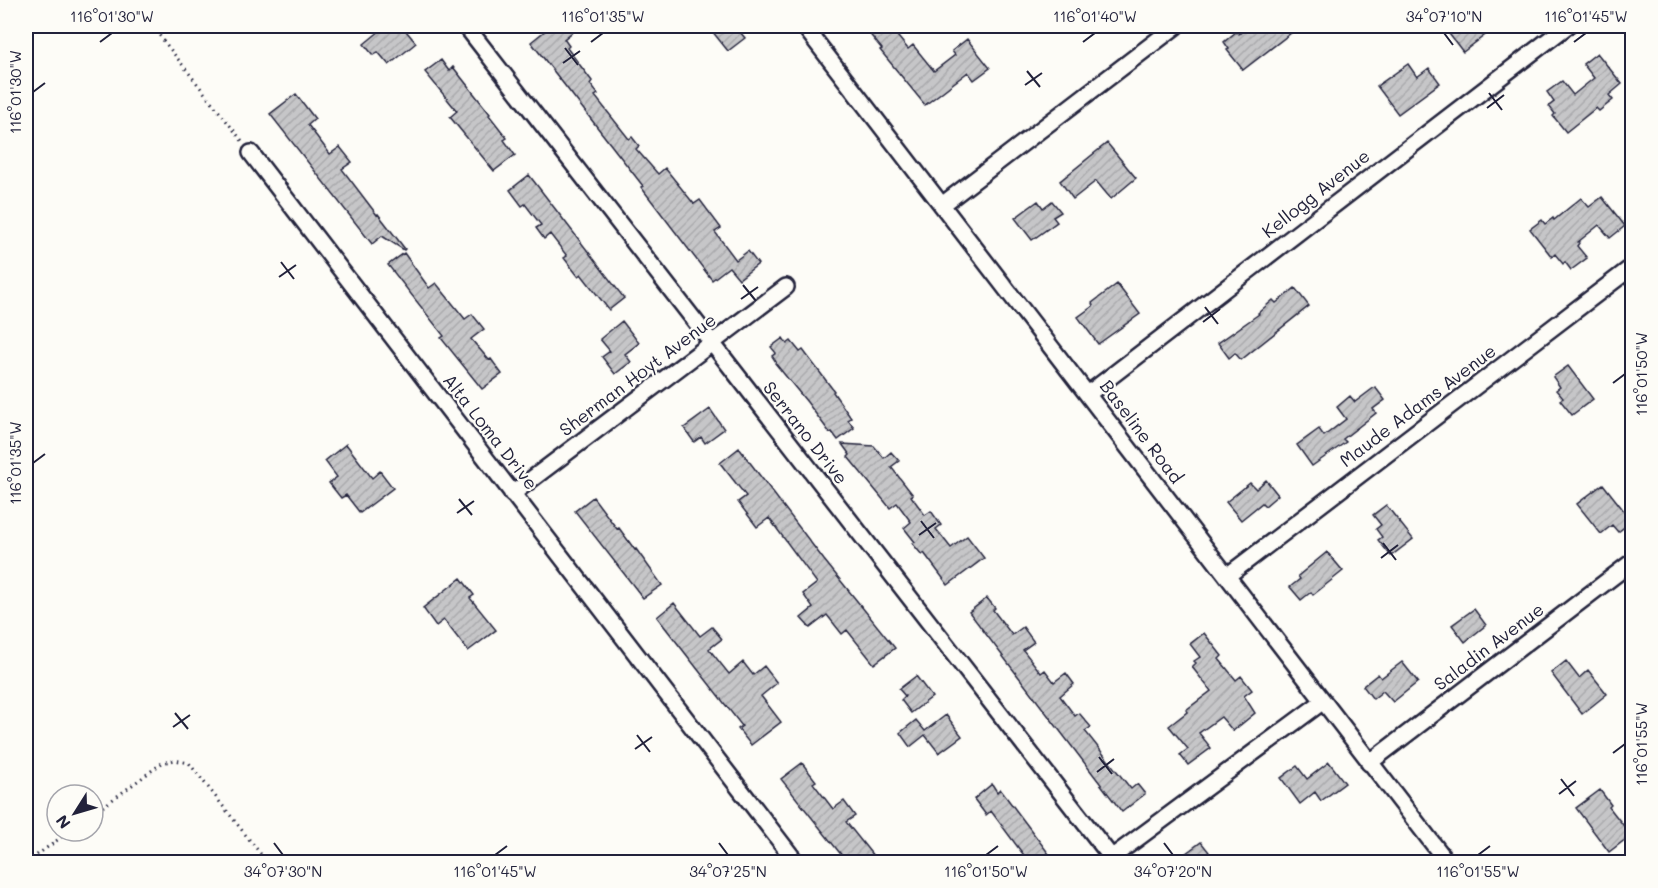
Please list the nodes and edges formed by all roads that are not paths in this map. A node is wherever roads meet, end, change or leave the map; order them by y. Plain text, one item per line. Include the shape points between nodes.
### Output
1 (466, 26) edge
2 (804, 26) edge
3 (1176, 26) edge
4 (1567, 26) edge
5 (251, 153) road end
6 (942, 205) junction
7 (1632, 267) edge
8 (786, 286) dead end
9 (711, 344) junction
10 (1088, 394) junction
11 (512, 494) junction
12 (1632, 562) edge
13 (1227, 576) junction
14 (1322, 702) junction
15 (1369, 763) junction
16 (1113, 860) edge
17 (796, 862) edge
18 (1447, 862) edge

1 - 9 street, Serrano Drive
2 - 6 street, Baseline Road
3 - 6 street
4 - 10 street, Kellogg Avenue
5 - 11 street, Alta Loma Drive
6 - 10 street, Baseline Road
7 - 13 street, Maude Adams Avenue
8 - 9 street, Sherman Hoyt Avenue
9 - 11 street, Sherman Hoyt Avenue
9 - 16 street, Serrano Drive
10 - 13 street, Baseline Road
11 - 17 street, Alta Loma Drive
12 - 15 street, Saladin Avenue
13 - 14 street, Baseline Road
14 - 15 street, Baseline Road
14 - 16 street
15 - 18 street, Baseline Road

